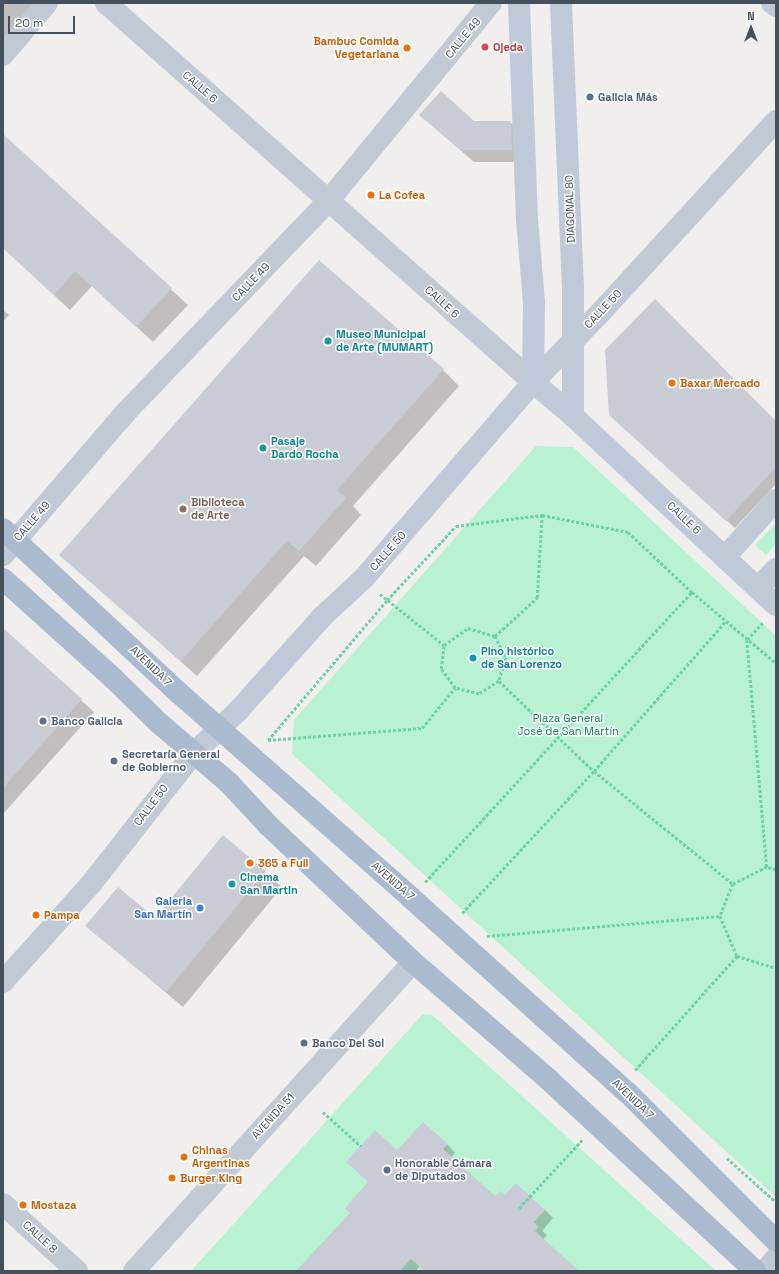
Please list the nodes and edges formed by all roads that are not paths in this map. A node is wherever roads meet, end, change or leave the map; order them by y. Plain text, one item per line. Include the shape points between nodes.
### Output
1 (47, 3) edge
2 (106, 3) edge
3 (491, 3) edge
4 (519, 3) edge
5 (561, 3) edge
6 (772, 3) edge
7 (776, 6) edge
8 (3, 55) edge
9 (776, 121) edge
10 (330, 200) junction
11 (573, 341) junction
12 (534, 382) junction
13 (573, 416) junction
14 (776, 500) edge
15 (7, 541) edge
16 (726, 556) junction
17 (776, 569) edge
18 (3, 579) edge
19 (759, 587) junction
20 (771, 612) edge
21 (220, 729) junction
22 (193, 754) junction
23 (413, 962) junction
24 (3, 982) edge
25 (3, 1204) edge
26 (776, 1241) edge
27 (776, 1258) edge
28 (77, 1271) edge
29 (134, 1271) edge
30 (755, 1271) edge
31 (765, 1271) edge

1 - 8 street
2 - 10 street, CALLE 6
3 - 10 street, CALLE 49
4 - 12 main road via 527,219 534,302
5 - 11 main road, DIAGONAL 80
6 - 7 street
9 - 11 street, CALLE 50
10 - 12 street, CALLE 6
10 - 15 street, CALLE 49 via 126,412
11 - 12 street, CALLE 50
11 - 13 main road, DIAGONAL 80
12 - 13 main road, CALLE 6
12 - 21 main road, CALLE 50 via 364,578 322,617
13 - 16 main road, CALLE 6
14 - 16 street
15 - 21 main road, AVENIDA 7
16 - 19 main road, CALLE 6
17 - 19 street
18 - 22 main road
19 - 20 main road, CALLE 6
21 - 22 main road, CALLE 50
21 - 26 main road, AVENIDA 7 via 418,889 472,952 628,1094
22 - 23 main road via 229,783 268,825
22 - 24 street, CALLE 50 via 91,884
23 - 29 street, AVENIDA 51
23 - 30 main road via 549,1080
25 - 28 street, CALLE 8
27 - 31 street

